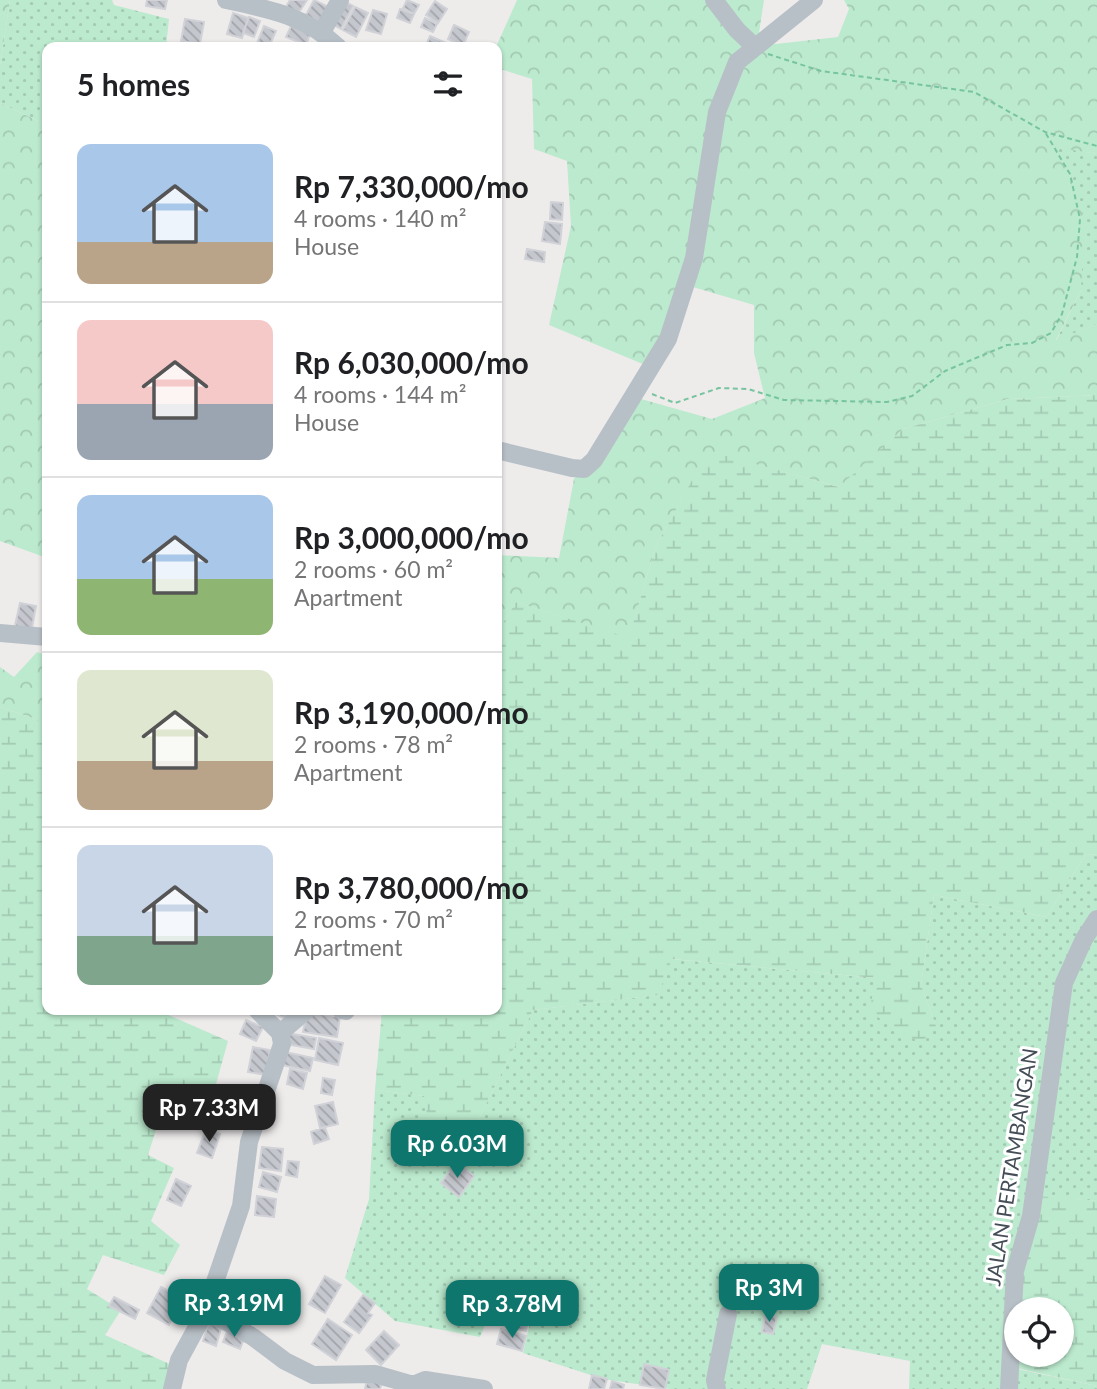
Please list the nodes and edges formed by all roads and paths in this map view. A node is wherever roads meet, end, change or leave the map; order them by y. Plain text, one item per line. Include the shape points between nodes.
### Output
1 (226, 0) edge
2 (340, 0) edge
3 (714, 0) edge
4 (814, 0) edge
5 (322, 32) junction
6 (333, 42) edge
7 (754, 46) junction
8 (1045, 132) junction
9 (1097, 146) edge
10 (638, 387) junction
11 (502, 451) edge
12 (0, 633) edge
13 (42, 637) edge
14 (1097, 919) edge
15 (262, 1015) edge
16 (301, 1015) edge
17 (280, 1033) junction
18 (204, 1314) junction
19 (728, 1314) dead end
20 (172, 1389) edge
21 (484, 1389) edge
22 (717, 1389) edge
23 (1009, 1389) edge

1 - 5 street via 284,12
2 - 5 street
3 - 7 street
4 - 7 street
5 - 6 street
7 - 8 path via 774,58 821,71 974,92
7 - 10 street via 737,61 717,112 694,258 668,339
8 - 9 path
8 - 10 path via 1070,174 1080,219 1077,257 1062,314 1051,333 1032,343 1007,345 945,372 912,396 887,402 784,400 748,389 719,388 675,403
10 - 11 street via 584,469
12 - 13 street
14 - 23 street, JALAN PERTAMBANGAN via 1064,983 1031,1216 1015,1271
15 - 17 street
16 - 17 street
17 - 18 street via 282,1044 249,1142 241,1206
18 - 20 street via 179,1360
18 - 21 street via 253,1336 285,1361 313,1375 374,1374 413,1385 425,1380
19 - 22 street

